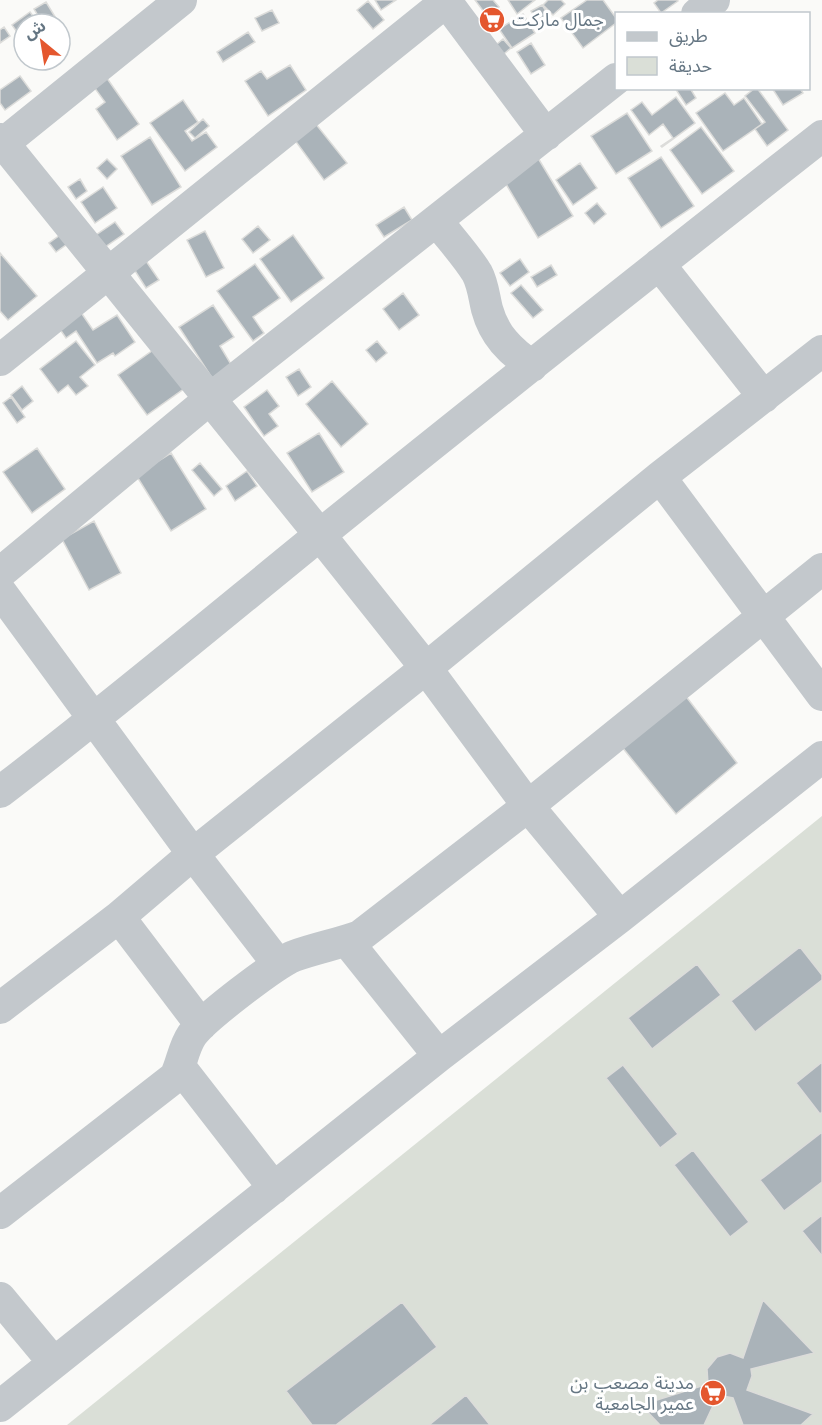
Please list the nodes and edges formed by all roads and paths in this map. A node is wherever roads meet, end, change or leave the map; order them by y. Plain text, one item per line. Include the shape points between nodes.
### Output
1 (181, 0) edge
2 (446, 0) edge
3 (714, 0) edge
4 (699, 12) edge
5 (615, 80) edge
6 (546, 135) junction
7 (822, 136) edge
8 (1, 143) edge
9 (437, 221) junction
10 (659, 264) junction
11 (109, 274) junction
12 (822, 351) edge
13 (0, 360) edge
14 (532, 366) junction
15 (211, 398) junction
16 (764, 398) junction
17 (660, 477) junction
18 (320, 535) junction
19 (822, 569) edge
20 (0, 573) edge
21 (0, 591) edge
22 (764, 616) junction
23 (426, 668) junction
24 (822, 695) edge
25 (94, 720) junction
26 (822, 757) edge
27 (0, 792) edge
28 (528, 806) junction
29 (193, 854) junction
30 (119, 917) junction
31 (620, 917) junction
32 (347, 941) junction
33 (278, 964) junction
34 (0, 1008) edge
35 (201, 1025) junction
36 (439, 1056) junction
37 (180, 1067) junction
38 (274, 1188) junction
39 (0, 1213) edge
40 (0, 1298) edge
41 (54, 1363) junction
42 (0, 1406) edge

1 - 8 street
2 - 6 street
2 - 11 street
3 - 4 street
5 - 6 street
6 - 9 street
7 - 10 street
8 - 11 street
9 - 14 street via 477,272 497,333
9 - 15 street
10 - 14 street
10 - 16 street
11 - 13 street
11 - 15 street
12 - 16 street
14 - 18 street
15 - 18 street
15 - 20 street
16 - 17 street
17 - 22 street
17 - 23 street
18 - 23 street
18 - 25 street
19 - 22 street
21 - 25 street
22 - 24 street
22 - 28 street
23 - 28 street
23 - 29 street
25 - 27 street
25 - 29 street
26 - 31 street
28 - 31 street
28 - 32 street via 360,936
29 - 30 street
29 - 33 street
30 - 34 street
30 - 35 street
31 - 36 street
32 - 33 street via 318,947
32 - 36 street
33 - 35 street
35 - 37 street via 186,1044
36 - 38 street
37 - 38 street
37 - 39 street via 166,1085
38 - 41 street
40 - 41 street
41 - 42 street

